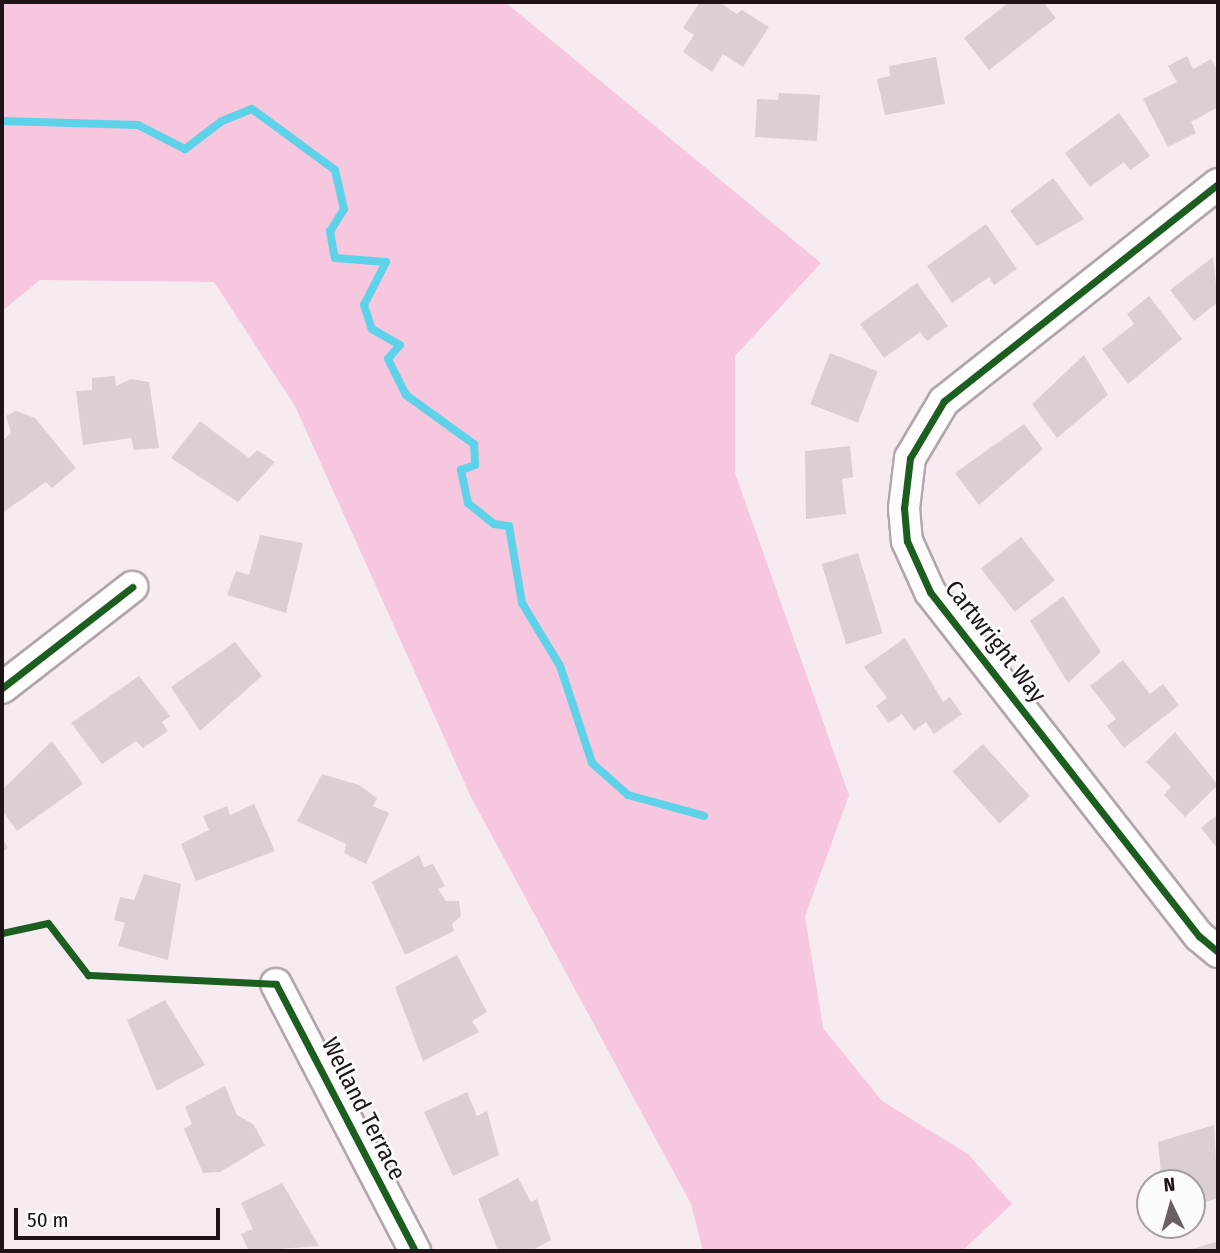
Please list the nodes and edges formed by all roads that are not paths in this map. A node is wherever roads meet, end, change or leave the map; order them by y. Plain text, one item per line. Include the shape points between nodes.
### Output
1 (1218, 184) edge
2 (132, 587) dead end
3 (2, 688) edge
4 (1218, 952) edge
5 (276, 984) dead end
6 (415, 1251) edge

1 - 4 street, Cartwright Way via 944,401 910,458 904,508 907,541 930,592 1199,936
2 - 3 street
5 - 6 street, Welland Terrace

